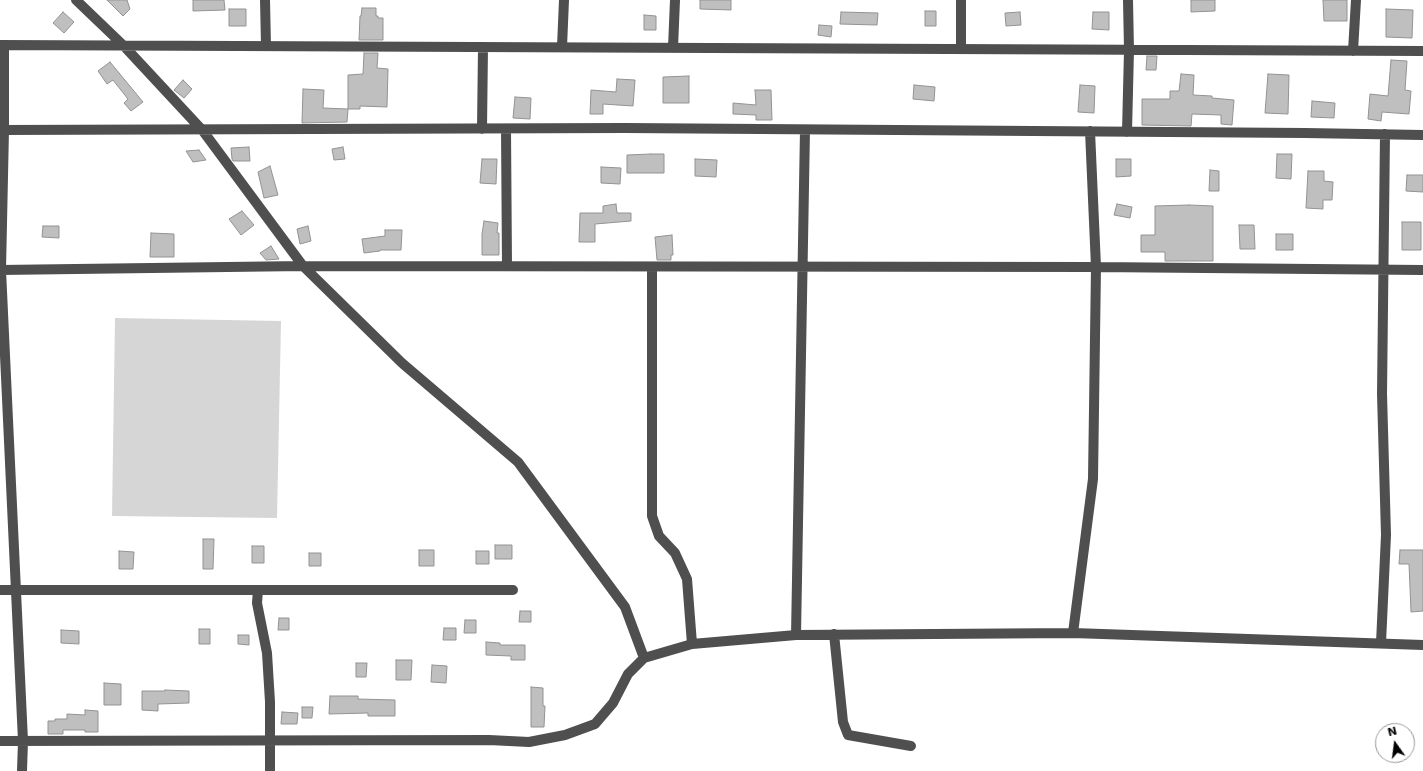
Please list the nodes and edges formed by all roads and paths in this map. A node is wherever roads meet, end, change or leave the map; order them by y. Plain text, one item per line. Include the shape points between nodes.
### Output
1 (76, 0) edge
2 (265, 0) edge
3 (564, 0) edge
4 (675, 0) edge
5 (962, 0) edge
6 (1128, 0) edge
7 (1356, 0) edge
8 (2, 45) edge
9 (124, 46) junction
10 (266, 46) junction
11 (483, 47) junction
12 (562, 48) junction
13 (673, 48) junction
14 (961, 49) junction
15 (1129, 50) junction
16 (1353, 51) junction
17 (1423, 51) edge
18 (482, 129) junction
19 (506, 129) junction
20 (2, 130) edge
21 (805, 130) junction
22 (203, 131) junction
23 (1090, 131) junction
24 (1127, 132) junction
25 (1385, 134) junction
26 (1423, 135) edge
27 (303, 266) junction
28 (507, 266) junction
29 (652, 267) junction
30 (802, 267) junction
31 (1096, 267) junction
32 (1, 270) edge
33 (1384, 270) junction
34 (1423, 270) edge
35 (0, 590) edge
36 (16, 590) junction
37 (258, 590) junction
38 (513, 590) dead end
39 (1073, 633) junction
40 (834, 634) junction
41 (796, 635) junction
42 (692, 644) junction
43 (1381, 644) junction
44 (1423, 645) edge
45 (644, 658) junction
46 (270, 740) junction
47 (0, 741) edge
48 (23, 741) junction
49 (911, 746) dead end
50 (22, 771) edge
51 (270, 771) edge

1 - 9 street
2 - 10 street
3 - 12 street
4 - 13 street
5 - 14 street
6 - 15 street
7 - 16 street
8 - 9 street
8 - 20 street
9 - 10 street
9 - 22 street
10 - 11 street
11 - 12 street
11 - 18 street
12 - 13 street
13 - 14 street
14 - 15 street
15 - 16 street
15 - 24 street
16 - 17 street
18 - 19 street
18 - 22 street
19 - 21 street
19 - 28 street
20 - 22 street
20 - 32 street
21 - 23 street
21 - 30 street
22 - 27 street
23 - 24 street
23 - 31 street
24 - 25 street
25 - 26 street
25 - 33 street
27 - 28 street
27 - 32 street
27 - 45 street via 402,363 518,462 625,607
28 - 29 street
29 - 30 street
29 - 42 street via 652,516 659,536 675,553 687,579
30 - 31 street
30 - 41 street
31 - 33 street
31 - 39 street via 1093,479
32 - 36 street
33 - 34 street
33 - 43 street via 1382,394 1386,535
35 - 36 street
36 - 37 street
36 - 48 street
37 - 38 street
37 - 46 street via 257,603 267,653
39 - 40 street
39 - 43 street
40 - 41 street
40 - 49 street via 843,722 848,735
41 - 42 street
42 - 45 street
43 - 44 street
45 - 46 street via 628,674 613,703 595,724 565,735 529,742
46 - 48 street
46 - 51 street
47 - 48 street
48 - 50 street

